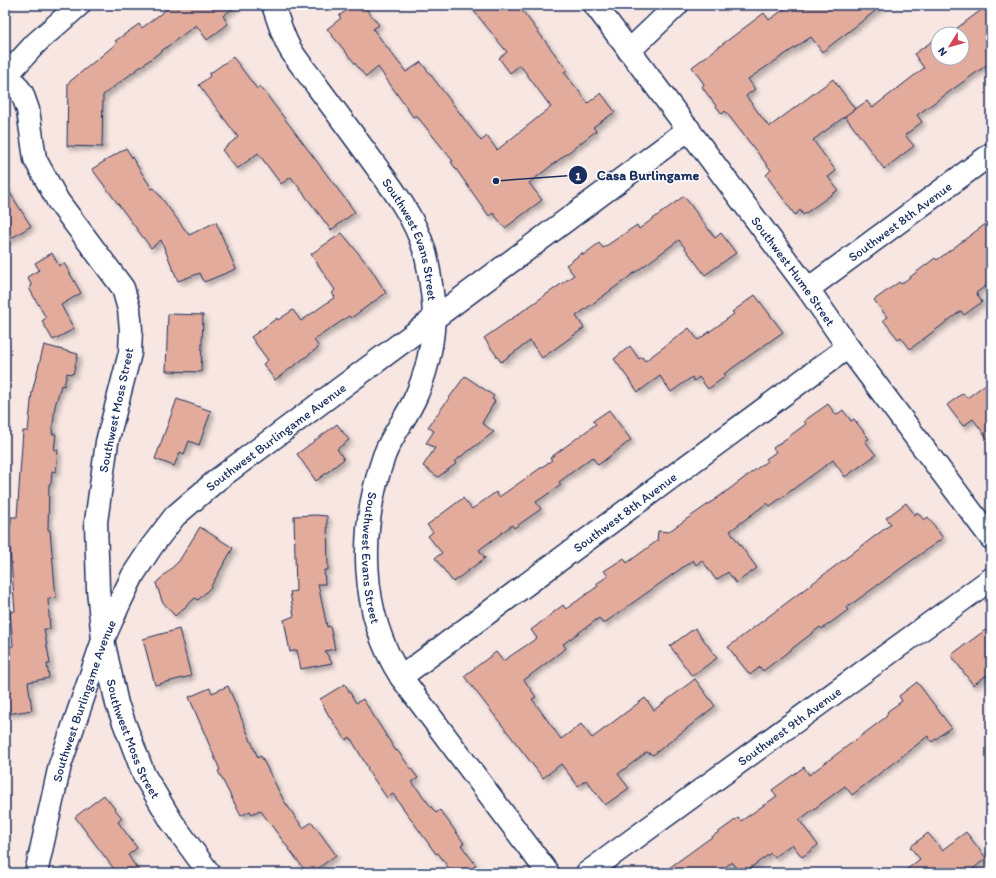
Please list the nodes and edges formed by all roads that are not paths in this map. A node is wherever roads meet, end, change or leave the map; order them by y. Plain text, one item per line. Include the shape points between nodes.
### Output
1 (79, 5) edge
2 (273, 5) edge
3 (595, 5) edge
4 (678, 5) edge
5 (629, 51) junction
6 (6, 75) edge
7 (689, 129) junction
8 (991, 154) edge
9 (808, 289) junction
10 (434, 318) junction
11 (848, 347) junction
12 (987, 526) edge
13 (991, 579) edge
14 (103, 640) junction
15 (401, 677) junction
16 (36, 873) edge
17 (209, 873) edge
18 (548, 873) edge
19 (587, 873) edge

1 - 6 street via 36,43
2 - 10 street, Southwest Evans Street via 289,47 394,192 412,221 424,248
3 - 5 street, Southwest Hume Street
4 - 5 street
5 - 7 street, Southwest Hume Street
6 - 14 street, Southwest Moss Street via 22,93 39,166 58,200 124,288 129,309 130,353 107,442 96,522 98,590
7 - 9 street, Southwest Hume Street
7 - 10 street, Southwest Burlingame Avenue
8 - 9 street, Southwest 8th Avenue
9 - 11 street, Southwest Hume Street
10 - 14 street, Southwest Burlingame Avenue via 217,480 175,516 133,575
10 - 15 street, Southwest Evans Street via 424,374 417,395 384,456 368,533 369,589 374,616 391,662
11 - 12 street, Southwest Hume Street
11 - 15 street, Southwest 8th Avenue
13 - 19 street, Southwest 9th Avenue
14 - 16 street, Southwest Burlingame Avenue via 60,765
14 - 17 street, Southwest Moss Street via 117,704 144,775 172,822
15 - 18 street, Southwest Evans Street

